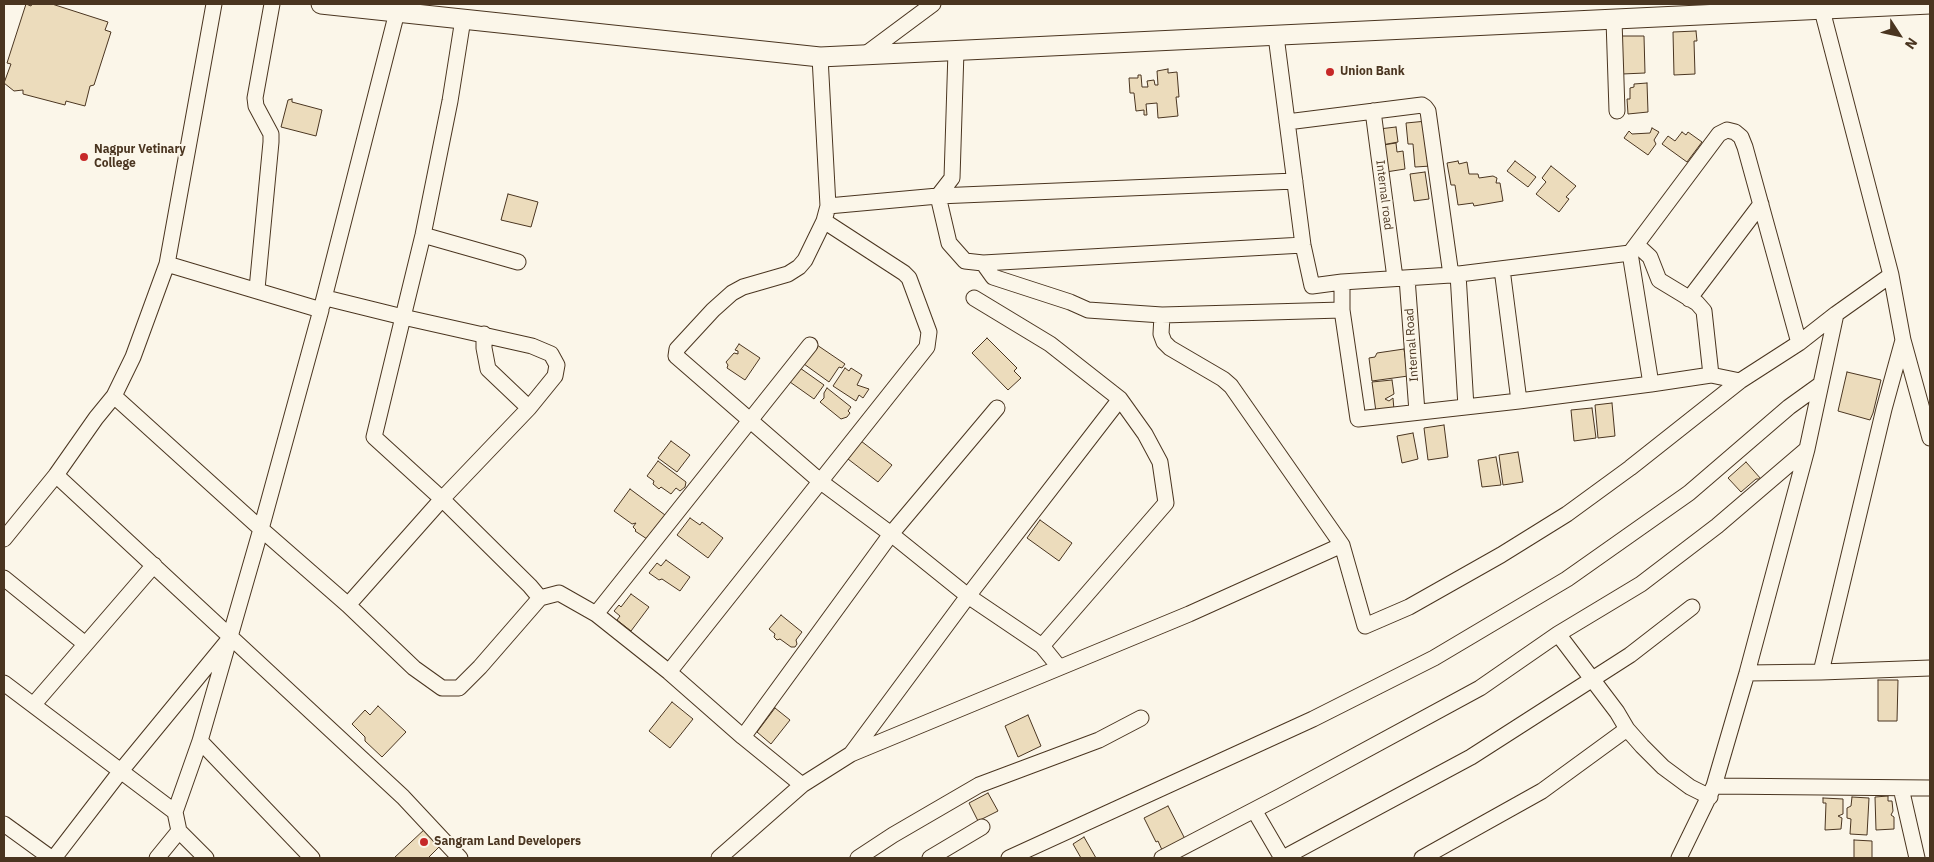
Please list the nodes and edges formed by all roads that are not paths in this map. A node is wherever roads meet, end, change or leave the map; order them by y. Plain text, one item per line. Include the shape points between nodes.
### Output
1 (214, 4) edge
2 (272, 4) edge
3 (321, 4) edge
4 (932, 4) edge
5 (1930, 4) edge
6 (1822, 7) edge
7 (397, 12) junction
8 (462, 19) junction
9 (1614, 20) junction
10 (1276, 36) junction
11 (956, 51) junction
12 (863, 56) junction
13 (820, 58) junction
14 (1373, 111) junction
15 (1617, 111) dead end
16 (1287, 122) junction
17 (1295, 181) junction
18 (938, 196) junction
19 (1761, 204) junction
20 (828, 206) junction
21 (824, 221) junction
22 (423, 235) junction
23 (1303, 245) junction
24 (1634, 249) junction
25 (518, 262) dead end
26 (983, 262) junction
27 (167, 264) junction
28 (1502, 269) junction
29 (1454, 275) junction
30 (1891, 275) junction
31 (1401, 278) junction
32 (1342, 282) junction
33 (257, 289) junction
34 (974, 298) dead end
35 (1688, 298) junction
36 (323, 304) junction
37 (1342, 310) junction
38 (1836, 314) junction
39 (1162, 315) junction
40 (402, 317) junction
41 (484, 334) junction
42 (1903, 340) junction
43 (1799, 344) junction
44 (810, 345) dead end
45 (1712, 375) junction
46 (1740, 381) junction
47 (1651, 384) junction
48 (1822, 384) junction
49 (114, 396) junction
50 (1120, 399) junction
51 (1519, 401) junction
52 (1466, 407) junction
53 (529, 408) junction
54 (997, 408) dead end
55 (1417, 412) junction
56 (750, 422) junction
57 (1930, 438) edge
58 (1807, 449) junction
59 (56, 475) junction
60 (821, 482) junction
61 (442, 500) junction
62 (262, 529) junction
63 (892, 534) junction
64 (4, 539) edge
65 (1342, 546) junction
66 (154, 565) junction
67 (4, 578) edge
68 (968, 596) junction
69 (540, 598) junction
70 (348, 605) junction
71 (1692, 607) dead end
72 (596, 614) junction
73 (1558, 634) junction
74 (230, 638) junction
75 (84, 643) junction
76 (1042, 646) junction
77 (1059, 667) junction
78 (1930, 668) edge
79 (669, 672) junction
80 (1821, 672) junction
81 (1748, 673) junction
82 (1592, 680) junction
83 (4, 682) edge
84 (34, 704) junction
85 (1141, 718) dead end
86 (1627, 729) junction
87 (743, 737) junction
88 (200, 741) junction
89 (851, 754) junction
90 (120, 772) junction
91 (802, 785) junction
92 (1901, 788) junction
93 (1930, 788) edge
94 (1712, 792) junction
95 (1254, 810) junction
96 (175, 812) junction
97 (4, 824) edge
98 (982, 827) dead end
99 (179, 831) junction
100 (1186, 853) edge
101 (52, 858) edge
102 (157, 858) edge
103 (206, 858) edge
104 (312, 858) edge
105 (460, 858) edge
106 (719, 858) edge
107 (858, 858) edge
108 (930, 858) edge
109 (1009, 858) edge
110 (1162, 858) edge
111 (1283, 858) edge
112 (1422, 858) edge
113 (1679, 858) edge
114 (1917, 858) edge

1 - 27 street
2 - 33 street via 255,98 271,134
3 - 7 street
4 - 12 street
5 - 6 street
6 - 9 street
6 - 30 street
7 - 8 street
7 - 36 street
8 - 13 street
8 - 22 street via 450,101
9 - 10 street
9 - 15 street
10 - 11 street
10 - 16 street
11 - 12 street
11 - 18 street via 952,178
12 - 13 street
13 - 20 street
14 - 16 street
14 - 29 street via 1422,105 1428,111
14 - 31 street, Internal road
16 - 17 street
17 - 18 street
17 - 23 street
18 - 20 street
18 - 26 street via 949,243 965,261
19 - 24 street via 1746,147 1741,137 1726,130 1719,134
19 - 35 street
19 - 43 street
20 - 21 street
21 - 56 street via 799,267 788,274 732,293 677,349 679,360
21 - 60 street via 909,278 928,339 927,347
22 - 25 street
22 - 40 street
23 - 26 street
23 - 32 street via 1312,286
24 - 28 street
24 - 35 street via 1650,257 1658,280
24 - 47 street
26 - 39 street via 993,277 1088,310
27 - 33 street
27 - 49 street via 133,357
28 - 29 street
28 - 51 street
29 - 31 street
29 - 52 street
30 - 38 street
30 - 42 street
31 - 32 street
31 - 55 street, Internal Road
32 - 37 street
33 - 36 street
34 - 50 street via 1050,344
35 - 45 street via 1704,311
36 - 40 street
36 - 62 street
37 - 39 street
37 - 55 street via 1358,418
38 - 43 street
38 - 48 street
39 - 65 street via 1164,342 1232,386
40 - 41 street
40 - 61 street via 374,437
41 - 53 street via 488,369
41 - 53 street via 551,354 557,364 555,376
42 - 57 street
42 - 80 street
43 - 46 street
44 - 56 street
45 - 46 street
45 - 47 street
46 - 65 street via 1567,514 1409,607 1365,626
47 - 51 street
48 - 58 street
48 - 109 street via 1789,407 1689,493 1568,579 1434,658 1304,723
49 - 59 street
49 - 62 street
50 - 68 street
50 - 76 street via 1146,434 1160,462 1166,503
51 - 52 street
52 - 55 street
53 - 61 street
54 - 63 street
56 - 60 street
56 - 72 street
58 - 73 street via 1717,526 1640,584
58 - 81 street
59 - 64 street
59 - 66 street
60 - 63 street
60 - 79 street
61 - 69 street
61 - 70 street
62 - 70 street
62 - 74 street
63 - 68 street
63 - 87 street
65 - 77 street
66 - 74 street
66 - 75 street
67 - 75 street
68 - 76 street
68 - 89 street
69 - 70 street via 459,688 442,688 414,668
69 - 72 street via 559,593
71 - 82 street
72 - 79 street
73 - 82 street
73 - 95 street via 1480,688
74 - 88 street
74 - 90 street
74 - 105 street via 403,798
75 - 84 street
76 - 77 street
77 - 89 street
78 - 80 street
79 - 87 street
80 - 81 street
81 - 94 street
82 - 86 street
82 - 111 street via 1471,757
83 - 84 street
84 - 90 street
85 - 107 street via 1099,740 979,785
86 - 94 street via 1663,767 1690,787
86 - 112 street via 1542,791
87 - 91 street
88 - 96 street
88 - 104 street
89 - 91 street
90 - 96 street
90 - 101 street
91 - 106 street
92 - 93 street
92 - 94 street
92 - 114 street
94 - 113 street
95 - 100 street
95 - 111 street
96 - 99 street
97 - 101 street
98 - 108 street
99 - 102 street
99 - 103 street
100 - 110 street

